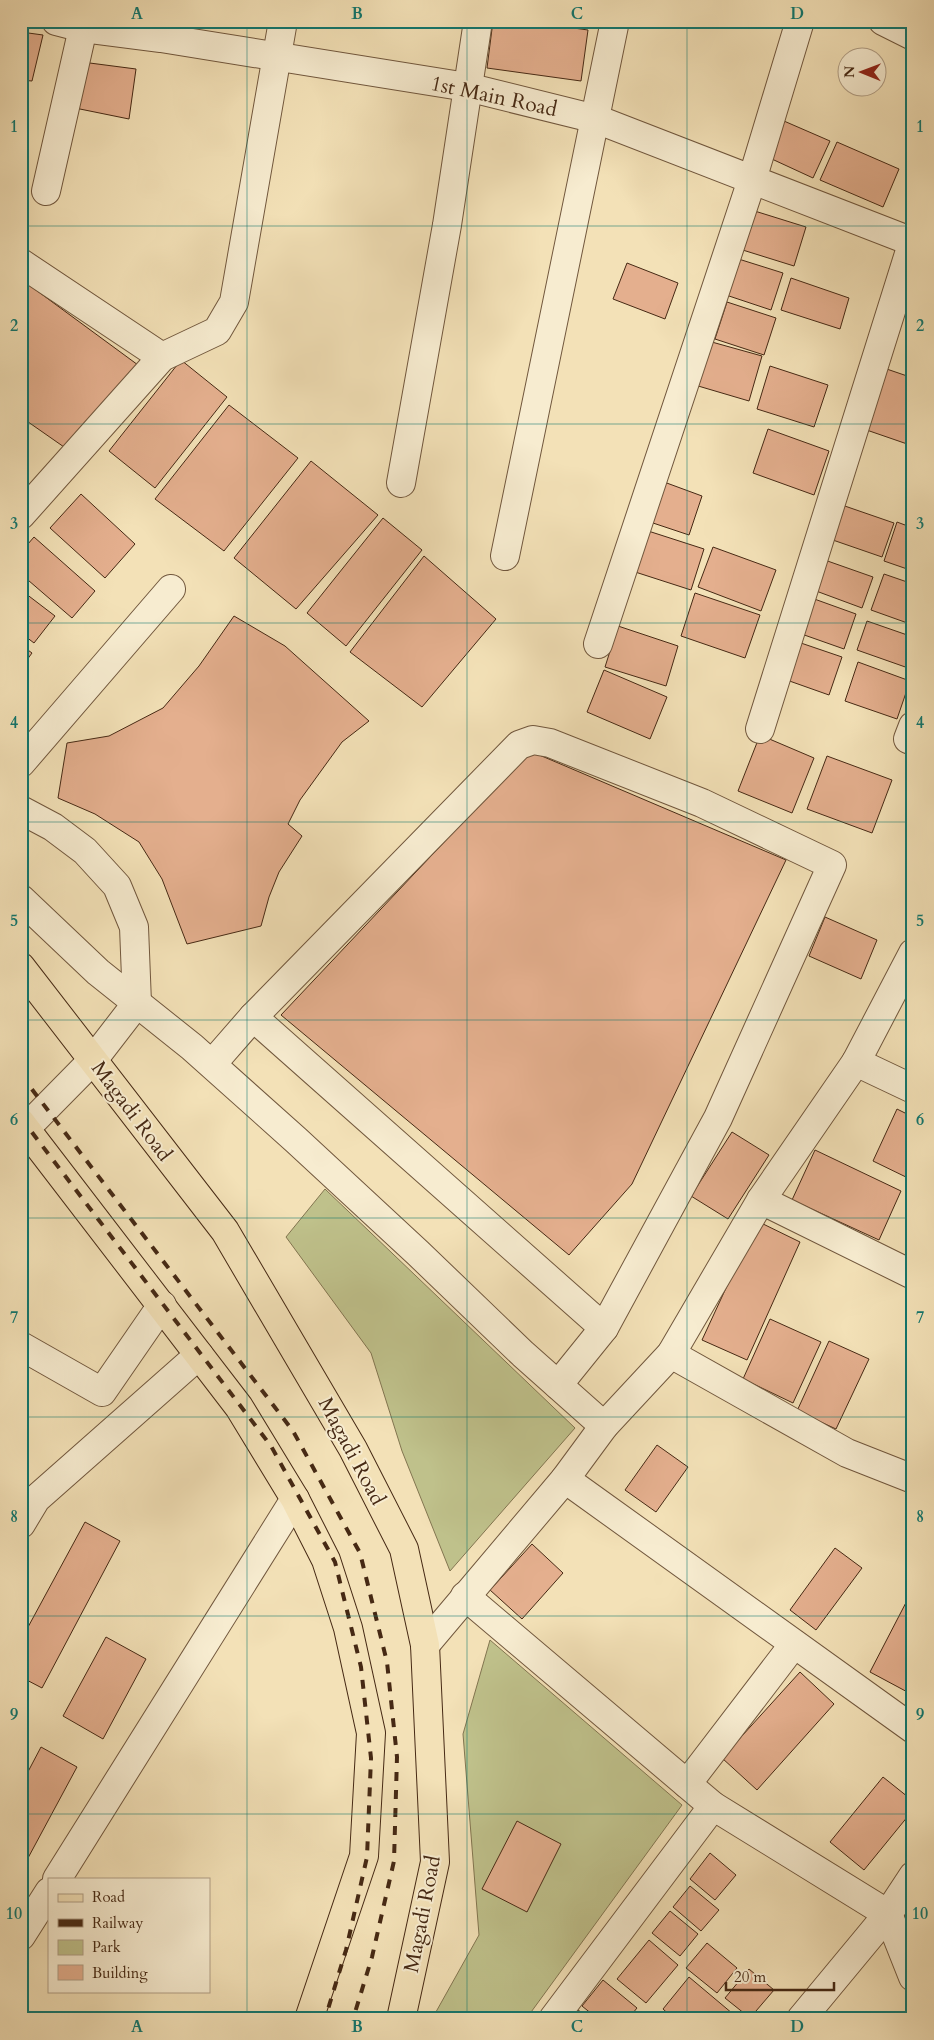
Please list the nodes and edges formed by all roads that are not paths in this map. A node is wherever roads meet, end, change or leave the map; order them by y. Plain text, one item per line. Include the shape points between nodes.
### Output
1 (56, 21) edge
2 (283, 21) edge
3 (478, 21) edge
4 (615, 21) edge
5 (800, 21) edge
6 (883, 21) edge
7 (83, 28) junction
8 (913, 36) edge
9 (277, 57) junction
10 (467, 87) junction
11 (596, 119) junction
12 (752, 180) junction
13 (46, 191) dead end
14 (913, 242) edge
15 (21, 263) edge
16 (162, 357) junction
17 (401, 483) dead end
18 (21, 515) edge
19 (505, 556) dead end
20 (171, 589) dead end
21 (598, 644) dead end
22 (913, 726) edge
23 (760, 729) dead end
24 (913, 741) edge
25 (21, 763) edge
26 (21, 810) edge
27 (21, 899) edge
28 (913, 953) edge
29 (21, 967) edge
30 (137, 1003) junction
31 (253, 1017) junction
32 (93, 1060) junction
33 (856, 1062) junction
34 (212, 1064) junction
35 (913, 1089) edge
36 (23, 1126) edge
37 (761, 1200) junction
38 (913, 1275) edge
39 (162, 1305) junction
40 (604, 1328) junction
41 (21, 1346) edge
42 (671, 1354) junction
43 (200, 1355) junction
44 (558, 1386) junction
45 (604, 1426) junction
46 (565, 1479) junction
47 (913, 1479) edge
48 (295, 1500) junction
49 (21, 1524) edge
50 (465, 1596) junction
51 (794, 1644) junction
52 (425, 1645) junction
53 (913, 1729) edge
54 (687, 1784) junction
55 (713, 1806) junction
56 (913, 1876) edge
57 (58, 1878) edge
58 (48, 1894) edge
59 (888, 1914) junction
60 (21, 1936) edge
61 (913, 1977) edge
62 (309, 2019) edge
63 (400, 2019) edge
64 (553, 2019) edge
65 (801, 2019) edge

1 - 7 street, 1st Main Road
2 - 9 street
3 - 10 street
4 - 11 street
5 - 12 street
6 - 8 street
7 - 9 street, 1st Main Road
7 - 13 street
9 - 10 street, 1st Main Road
9 - 16 street via 234,302 217,331
10 - 11 street, 1st Main Road
10 - 17 street via 448,225
11 - 12 street, 1st Main Road
11 - 19 street
12 - 14 street, 1st Main Road
12 - 21 street
14 - 23 street
15 - 16 street
16 - 18 street
20 - 25 street
22 - 24 street via 908,739
26 - 30 street via 53,827 85,851 117,886 134,928
27 - 30 street via 98,972
28 - 33 street
29 - 32 main road, Magadi Road
30 - 32 street
30 - 34 street
31 - 34 street
31 - 40 street
31 - 40 street via 519,745 533,740 550,743 702,802 832,865 718,1118
32 - 36 street
32 - 52 main road, Magadi Road via 225,1231 353,1449 404,1549
33 - 35 street
33 - 37 street
34 - 44 street
36 - 39 main road
37 - 38 street
37 - 42 street
39 - 41 street via 102,1392
39 - 43 main road
40 - 44 street
42 - 45 street
42 - 47 street via 847,1453
43 - 48 main road via 239,1407
43 - 49 street via 36,1499
44 - 45 street
45 - 46 street
46 - 50 street
46 - 51 street
48 - 57 street
48 - 62 main road via 326,1560 348,1628 371,1733 364,1856
50 - 52 street
50 - 54 street
51 - 53 street
51 - 54 street
52 - 63 main road, Magadi Road via 436,1862
54 - 55 street
55 - 59 street
55 - 64 street
56 - 59 street
58 - 60 street
59 - 61 street
59 - 65 street

